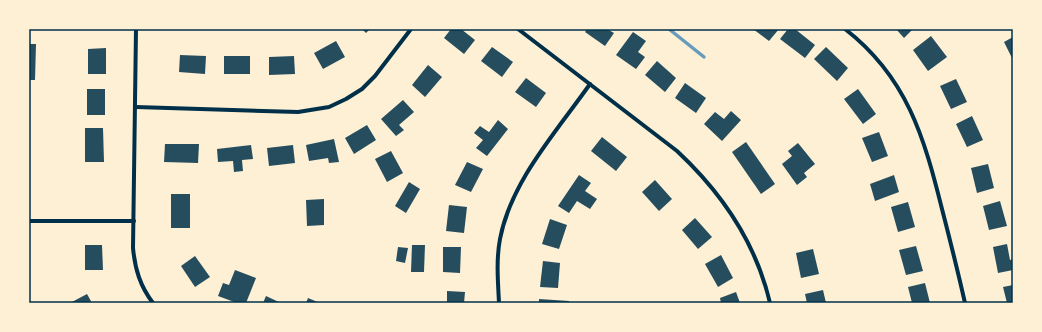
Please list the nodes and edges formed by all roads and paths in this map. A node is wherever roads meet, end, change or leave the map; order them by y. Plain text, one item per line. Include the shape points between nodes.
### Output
1 (136, 29) edge
2 (411, 29) edge
3 (518, 29) edge
4 (845, 29) edge
5 (590, 84) junction
6 (136, 107) junction
7 (29, 221) edge
8 (134, 221) junction
9 (153, 303) edge
10 (499, 303) edge
11 (770, 303) edge
12 (965, 303) edge

1 - 6 street
2 - 6 street via 371,80 346,99 329,107 298,112
3 - 5 street
4 - 12 street via 863,43 881,64 907,103 919,130 928,155
5 - 10 street via 527,172 513,197 499,240
5 - 11 street via 676,151 712,187 748,243
6 - 8 street
7 - 8 street
8 - 9 street via 133,248 138,277

